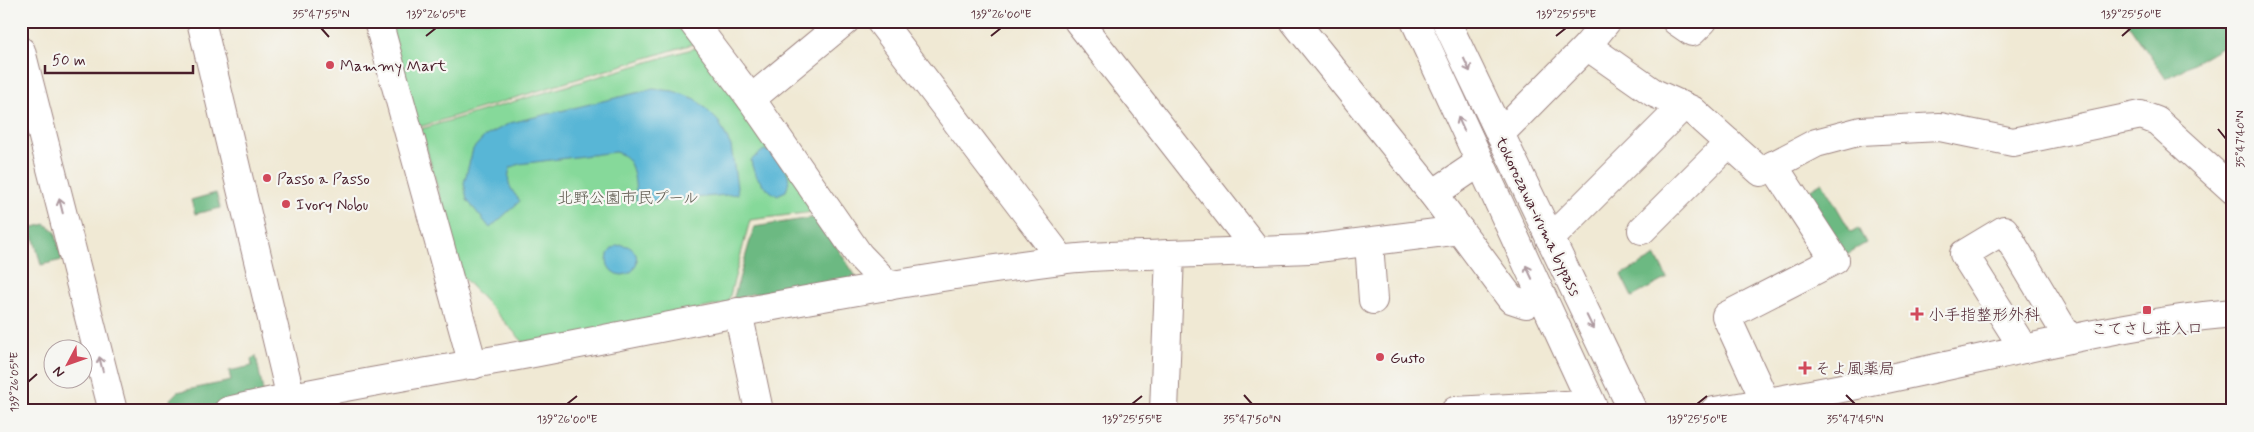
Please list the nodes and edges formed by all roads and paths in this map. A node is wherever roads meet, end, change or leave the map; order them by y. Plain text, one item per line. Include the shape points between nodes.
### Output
1 (201, 21) edge
2 (378, 21) edge
3 (692, 21) edge
4 (845, 21) edge
5 (880, 21) edge
6 (1078, 21) edge
7 (1294, 21) edge
8 (1415, 21) edge
9 (1446, 21) edge
10 (1607, 21) edge
11 (1676, 21) edge
12 (1703, 21) edge
13 (1587, 46) junction
14 (21, 51) edge
15 (751, 99) junction
16 (1683, 106) junction
17 (1500, 134) junction
18 (1729, 143) junction
19 (1479, 163) junction
20 (1773, 165) junction
21 (2233, 190) edge
22 (1433, 194) junction
23 (1460, 230) junction
24 (1642, 230) dead end
25 (1550, 239) junction
26 (1369, 242) junction
27 (1256, 249) junction
28 (1170, 254) junction
29 (1062, 260) junction
30 (889, 286) junction
31 (1373, 300) dead end
32 (1526, 304) dead end
33 (738, 312) junction
34 (2233, 312) edge
35 (2069, 339) junction
36 (2024, 349) junction
37 (473, 365) junction
38 (1766, 403) junction
39 (293, 404) edge
40 (113, 411) edge
41 (228, 411) edge
42 (759, 411) edge
43 (1164, 411) edge
44 (1455, 411) edge
45 (1594, 411) edge
46 (1633, 411) edge
47 (1714, 411) edge

1 - 39 main road
2 - 37 main road
3 - 15 main road
4 - 15 main road
5 - 29 main road
6 - 27 main road
7 - 22 main road
19 -> 8 main road, tokorozawa-iruma bypass
9 -> 17 main road, tokorozawa-iruma bypass
10 - 13 main road
11 - 12 main road via 1692,32
13 - 16 main road via 1654,93
13 - 17 main road
40 -> 14 main road
15 - 30 main road via 859,255
16 - 18 main road via 1692,110
16 - 25 main road
17 - 25 main road, tokorozawa-iruma bypass
18 - 20 main road via 1761,172
18 - 24 main road
19 - 22 main road
45 -> 19 main road, tokorozawa-iruma bypass
20 - 21 main road via 1816,143 1861,131 1940,127 2013,142 2140,115 2157,121
20 - 38 main road via 1835,260 1726,316
22 - 23 main road
23 - 26 main road
23 - 32 main road via 1512,299
25 -> 46 main road, tokorozawa-iruma bypass
26 - 27 main road via 1310,249
26 - 31 main road
27 - 28 main road
28 - 29 main road
28 - 43 main road
29 - 30 main road
30 - 33 main road
33 - 37 main road
33 - 42 main road
34 - 35 main road via 2156,322
35 - 36 main road
35 - 36 main road via 2004,230 1964,254
36 - 38 main road
37 - 39 main road
38 - 47 main road
39 - 41 main road
44 - 45 main road via 1565,405

